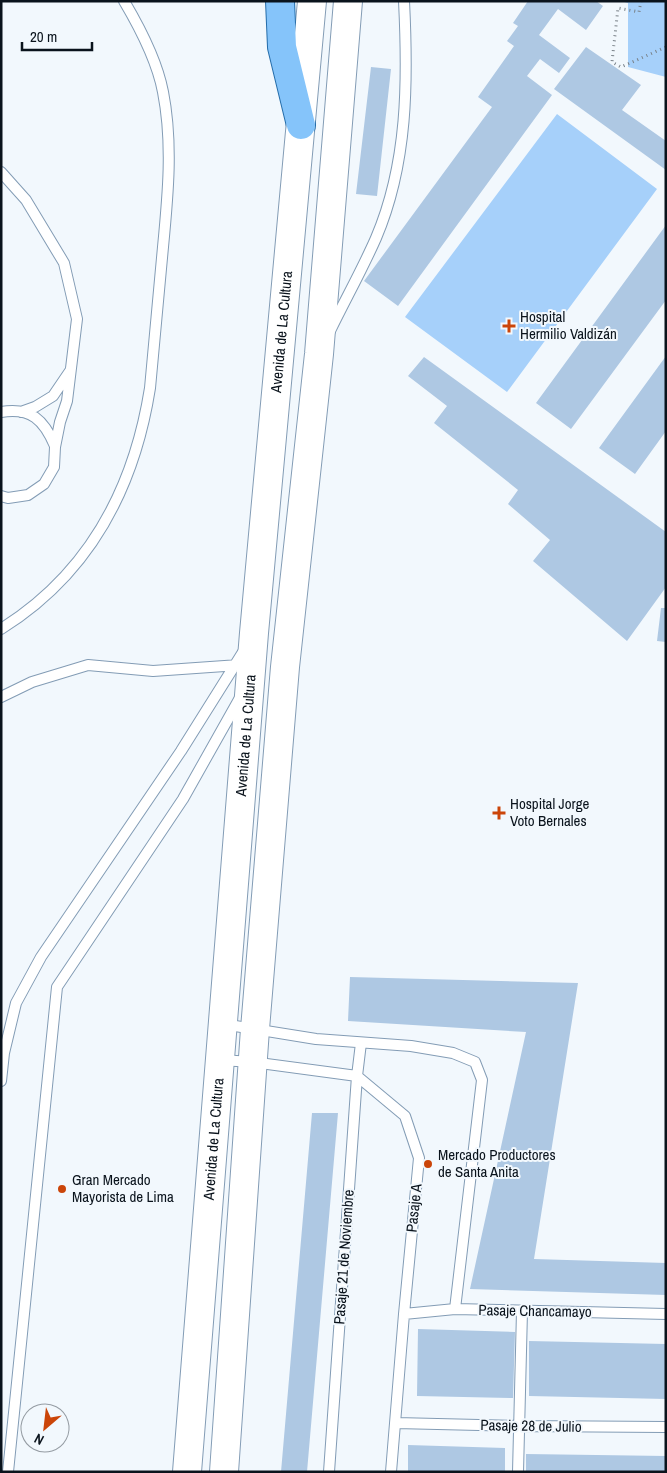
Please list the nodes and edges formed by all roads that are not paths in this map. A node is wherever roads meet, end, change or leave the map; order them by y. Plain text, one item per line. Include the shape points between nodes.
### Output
1 (124, 1) edge
2 (280, 1) edge
3 (312, 1) edge
4 (348, 1) edge
5 (404, 1) edge
6 (301, 125) junction
7 (1, 172) edge
8 (319, 354) junction
9 (72, 368) junction
10 (1, 412) edge
11 (22, 412) junction
12 (55, 447) junction
13 (1, 496) edge
14 (1, 629) edge
15 (285, 667) junction
16 (246, 670) junction
17 (1, 697) edge
18 (223, 1024) junction
19 (254, 1029) junction
20 (361, 1043) junction
21 (220, 1060) junction
22 (252, 1062) junction
23 (357, 1076) junction
24 (1, 1081) edge
25 (455, 1309) junction
26 (522, 1311) junction
27 (404, 1314) junction
28 (666, 1314) edge
29 (396, 1423) junction
30 (518, 1426) junction
31 (666, 1427) edge
32 (8, 1472) edge
33 (187, 1472) edge
34 (224, 1472) edge
35 (329, 1472) edge
36 (391, 1472) edge
37 (518, 1472) edge

1 - 14 lane via 156,67 167,117 169,186 145,419 124,485 98,533 54,589
2 - 6 main road via 282,47
3 - 6 main road, Avenida de La Cultura
4 - 8 main road
5 - 8 lane via 406,98 393,185 376,237
6 - 16 main road, Avenida de La Cultura via 254,633
7 - 9 lane via 26,200 64,263 77,319
8 - 15 main road
9 - 11 lane via 53,396
9 - 12 lane
10 - 11 lane
11 - 12 lane via 33,416 48,429
12 - 13 lane via 54,467 44,484 28,495
15 - 16 main road
15 - 19 main road
16 - 17 lane via 153,671 88,665 32,682
16 - 18 main road, Avenida de La Cultura
16 - 24 lane via 181,751 41,957 16,1003
16 - 32 lane via 183,799 57,987
18 - 19 lane
18 - 21 main road, Avenida de La Cultura
19 - 20 lane
19 - 22 main road
20 - 23 lane, Pasaje 21 de Noviembre
20 - 25 lane via 411,1046 453,1053 476,1062 482,1080
21 - 22 lane
21 - 33 main road, Avenida de La Cultura
22 - 23 lane
22 - 34 main road
23 - 27 lane, Pasaje A via 405,1116 419,1158
23 - 35 lane, Pasaje 21 de Noviembre
25 - 26 lane, Pasaje Chancamayo
25 - 27 lane, Pasaje Chancamayo
26 - 28 lane, Pasaje Chancamayo
26 - 30 lane
27 - 29 lane, Pasaje A
29 - 30 lane, Pasaje 28 de Julio
29 - 36 lane, Pasaje A
30 - 31 lane, Pasaje 28 de Julio
30 - 37 lane

